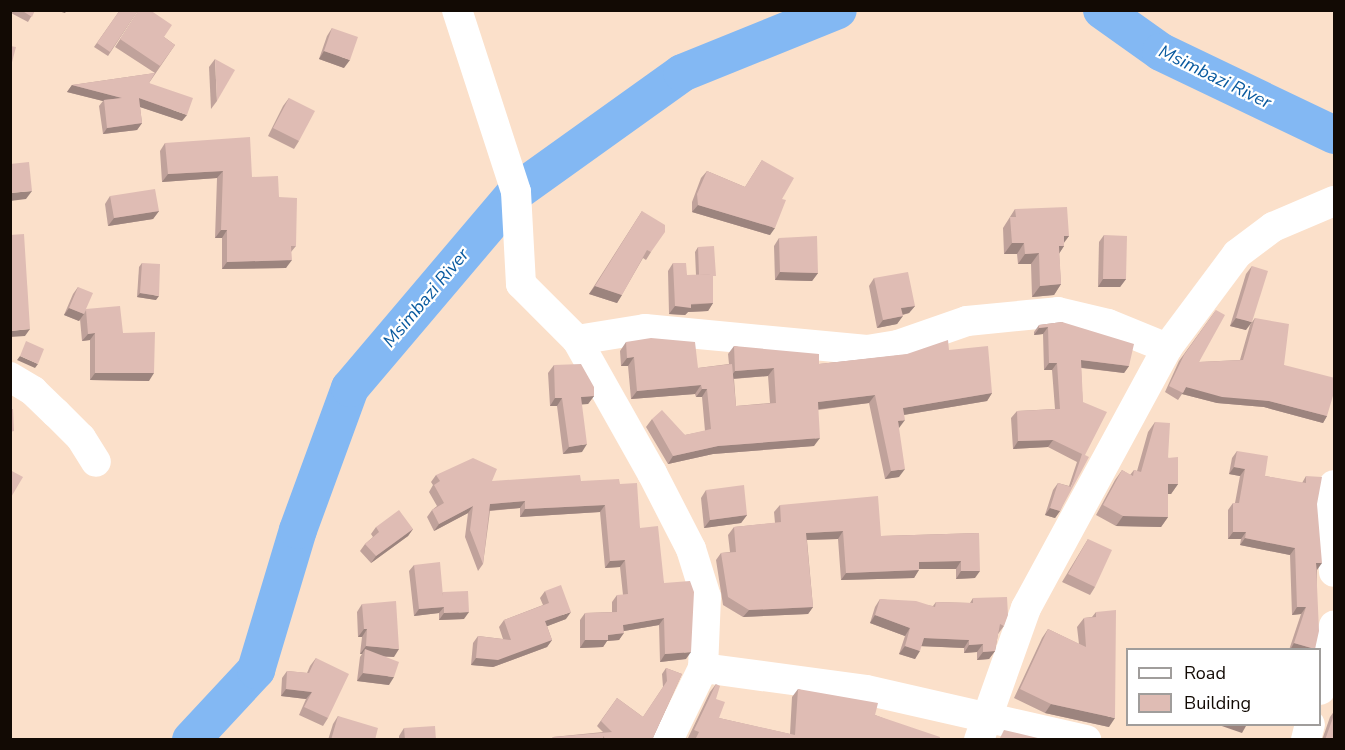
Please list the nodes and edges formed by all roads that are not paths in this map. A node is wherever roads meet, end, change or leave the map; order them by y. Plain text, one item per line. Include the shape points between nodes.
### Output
1 (456, 10) edge
2 (1335, 201) edge
3 (577, 340) junction
4 (1167, 348) junction
5 (10, 377) edge
6 (96, 462) dead end
7 (1335, 485) edge
8 (1335, 572) edge
9 (1335, 626) edge
10 (703, 668) junction
11 (1321, 686) edge
12 (982, 729) edge
13 (668, 740) edge
14 (1086, 740) edge

1 - 3 street via 516,192 521,284
2 - 4 street via 1273,228 1237,254
3 - 4 street via 645,329 867,350 898,345 967,321 1058,312 1108,324
3 - 10 street via 691,549 708,616
4 - 12 street via 1043,573
5 - 6 street via 56,412 81,438
7 - 8 street via 1329,510
9 - 11 street
10 - 12 street via 866,690
10 - 13 street
12 - 14 street

